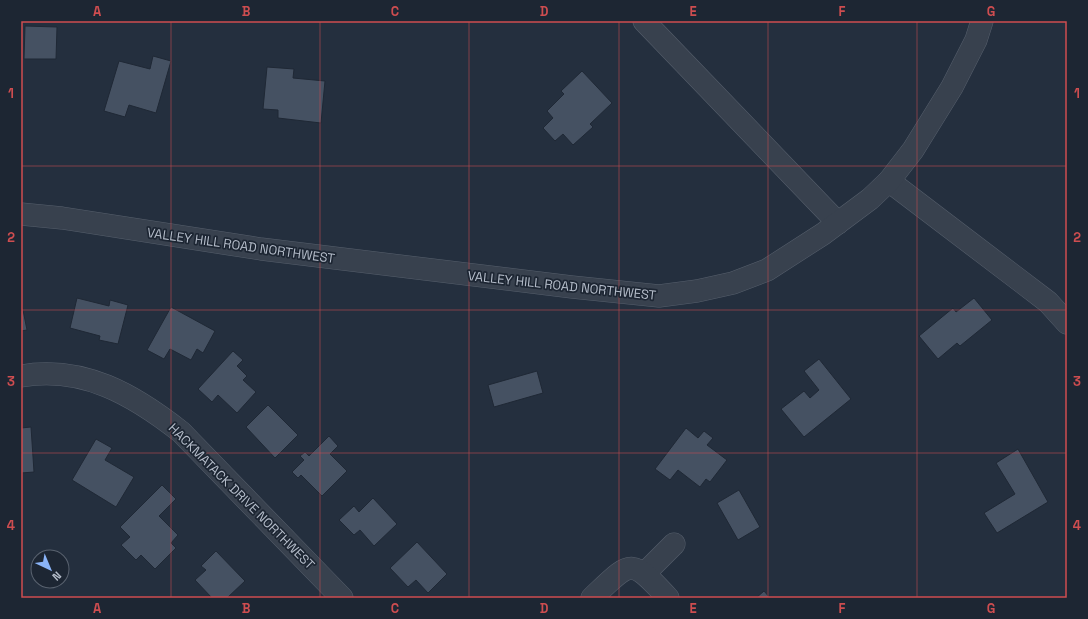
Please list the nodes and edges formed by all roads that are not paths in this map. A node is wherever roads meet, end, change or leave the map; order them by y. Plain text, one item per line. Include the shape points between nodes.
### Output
1 (644, 21) edge
2 (982, 21) edge
3 (890, 182) junction
4 (21, 214) edge
5 (838, 223) junction
6 (1067, 323) edge
7 (21, 376) edge
8 (674, 544) dead end
9 (644, 573) junction
10 (342, 598) edge
11 (592, 598) edge
12 (668, 598) edge

1 - 5 street
2 - 3 street, VALLEY HILL ROAD NORTHWEST via 976,40 952,87
3 - 5 street, VALLEY HILL ROAD NORTHWEST
3 - 6 street via 1048,302
4 - 5 street, VALLEY HILL ROAD NORTHWEST via 62,218 261,250 659,296 733,283 767,270
7 - 10 street, HACKMATACK DRIVE NORTHWEST via 60,374 94,381 127,394 152,409 181,432
8 - 9 street
9 - 11 street via 636,568 626,568
9 - 12 street

